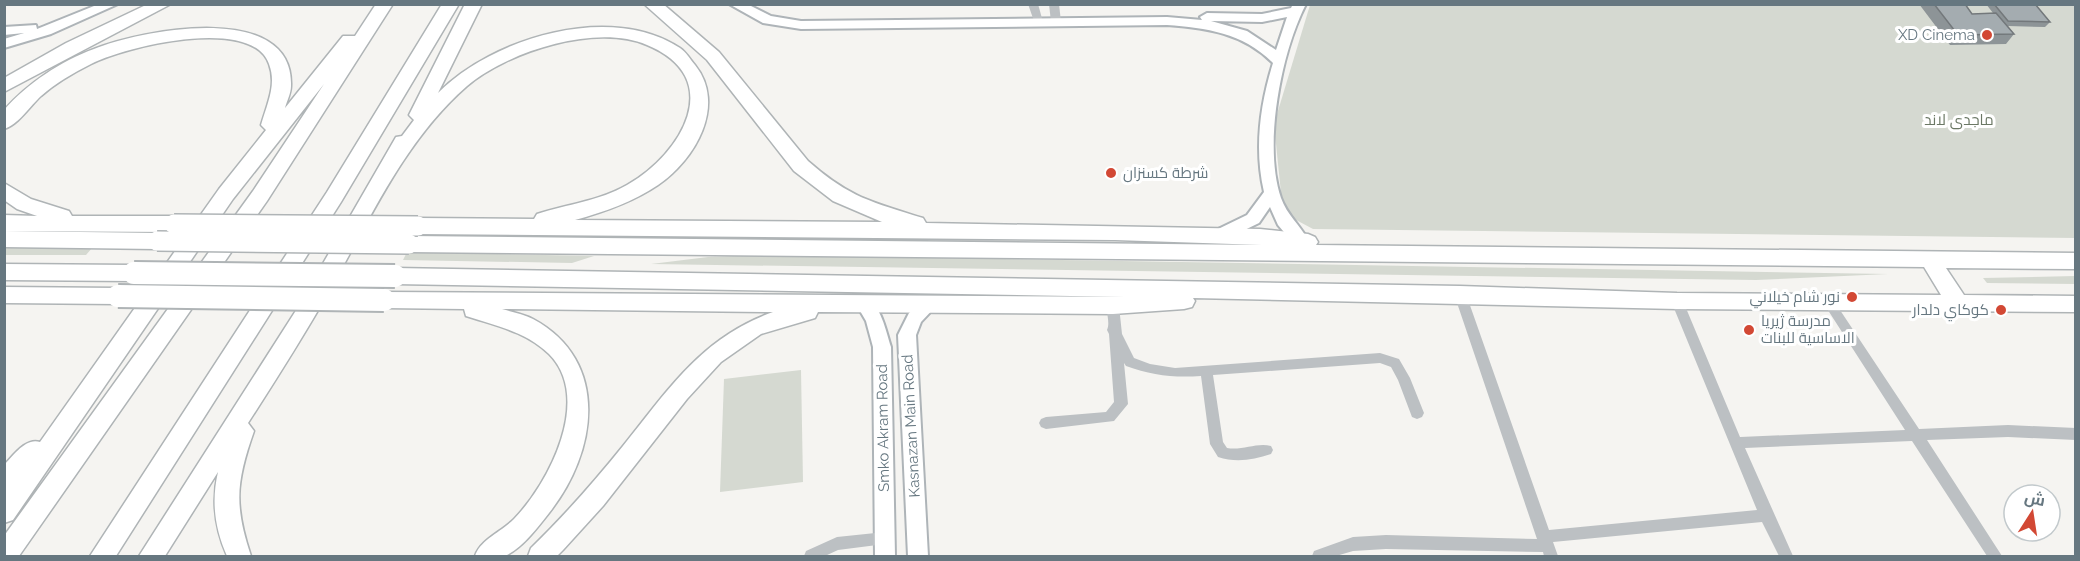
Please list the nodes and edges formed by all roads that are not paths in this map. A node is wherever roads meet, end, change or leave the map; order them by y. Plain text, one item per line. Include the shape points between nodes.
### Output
1 (112, 4) edge
2 (163, 4) edge
3 (378, 4) edge
4 (385, 4) edge
5 (451, 4) edge
6 (474, 4) edge
7 (652, 4) edge
8 (735, 4) edge
9 (1033, 4) edge
10 (1054, 4) edge
11 (1298, 8) edge
12 (90, 14) junction
13 (1262, 18) junction
14 (1056, 21) junction
15 (1167, 21) junction
16 (1038, 22) junction
17 (4, 31) edge
18 (1288, 34) junction
19 (1254, 40) junction
20 (4, 44) edge
21 (1280, 62) junction
22 (4, 86) edge
23 (4, 123) edge
24 (398, 153) junction
25 (248, 166) junction
26 (4, 190) edge
27 (1271, 194) junction
28 (4, 223) edge
29 (128, 224) junction
30 (452, 226) junction
31 (967, 232) junction
32 (413, 235) junction
33 (1220, 235) junction
34 (4, 239) edge
35 (1300, 240) junction
36 (1383, 254) junction
37 (1930, 260) junction
38 (2076, 261) edge
39 (4, 272) edge
40 (1242, 291) junction
41 (1460, 294) junction
42 (4, 295) edge
43 (65, 296) junction
44 (384, 300) junction
45 (4, 301) edge
46 (1677, 301) junction
47 (1828, 301) junction
48 (1957, 302) junction
49 (860, 304) junction
50 (930, 304) junction
51 (2076, 304) edge
52 (1113, 306) junction
53 (1113, 330) junction
54 (1206, 370) junction
55 (260, 386) junction
56 (90, 390) junction
57 (1417, 413) dead end
58 (1046, 423) dead end
59 (1913, 434) junction
60 (2076, 434) edge
61 (1738, 443) junction
62 (1266, 450) dead end
63 (4, 482) edge
64 (4, 512) edge
65 (1766, 515) junction
66 (1547, 546) edge
67 (885, 547) edge
68 (5, 556) edge
69 (102, 556) edge
70 (151, 556) edge
71 (239, 556) edge
72 (487, 556) edge
73 (540, 556) edge
74 (811, 556) edge
75 (918, 556) edge
76 (1319, 556) edge
77 (1786, 556) edge
78 (1995, 556) edge

1 - 12 street
2 - 22 highway via 81,42
3 - 25 highway
4 - 68 highway via 260,196
5 - 69 highway via 334,197
6 - 24 highway
7 - 31 highway via 713,56 801,166 821,184 846,200 886,216
8 - 16 street via 768,20 801,25
9 - 16 street
10 - 14 street
11 - 13 street
11 - 18 street
12 - 17 street
12 - 20 street
13 - 15 street via 1212,16
13 - 18 street
13 - 19 street via 1254,26
14 - 15 street
14 - 16 street
15 - 19 street via 1222,27
18 - 19 street
18 - 21 street
19 - 21 street
21 - 27 street via 1266,118
23 - 25 highway via 49,80 101,52 168,33 222,31 262,45 274,56 280,71 282,92 278,109
24 - 30 highway via 460,82 498,57 535,43 576,34 625,35 664,47 688,67 700,93 694,129 669,165 640,186 565,215
24 - 55 highway
25 - 56 highway
26 - 29 highway via 39,211
27 - 33 street via 1253,219
27 - 35 street via 1281,218
28 - 29 highway
29 - 32 highway, bridge
30 - 31 highway
30 - 32 highway
31 - 33 highway
32 - 34 highway, bridge via 157,241
32 - 36 highway
33 - 35 highway
35 - 36 highway
36 - 37 highway
37 - 38 highway
37 - 48 highway
39 - 40 highway, bridge
40 - 41 highway
40 - 52 highway via 1174,302
41 - 46 highway
41 - 66 street
42 - 43 highway
43 - 44 highway, bridge
43 - 45 highway
44 - 49 highway
44 - 72 highway via 475,310 513,319 549,341 572,374 580,415 570,460 542,507
46 - 47 highway
46 - 61 street
47 - 48 highway
47 - 59 street
48 - 51 highway
49 - 50 highway
49 - 67 street, Smko Akram Road via 878,328 882,347
49 - 73 highway via 776,318 716,351 691,376 596,497
50 - 52 highway
50 - 75 street, Kasnazan Main Road via 915,318 907,335
52 - 53 street
53 - 54 street via 1130,362 1175,373
53 - 58 street via 1122,399 1117,410 1108,417
54 - 57 street via 1380,358 1395,363
54 - 62 street via 1217,444 1223,453 1237,456
55 - 70 highway
55 - 71 highway via 233,454 224,496 230,540
56 - 63 highway
56 - 64 highway
59 - 60 street
59 - 61 street
59 - 78 street
61 - 65 street
65 - 66 street
65 - 77 street
66 - 76 street via 1386,542 1353,544
67 - 74 street via 837,544

